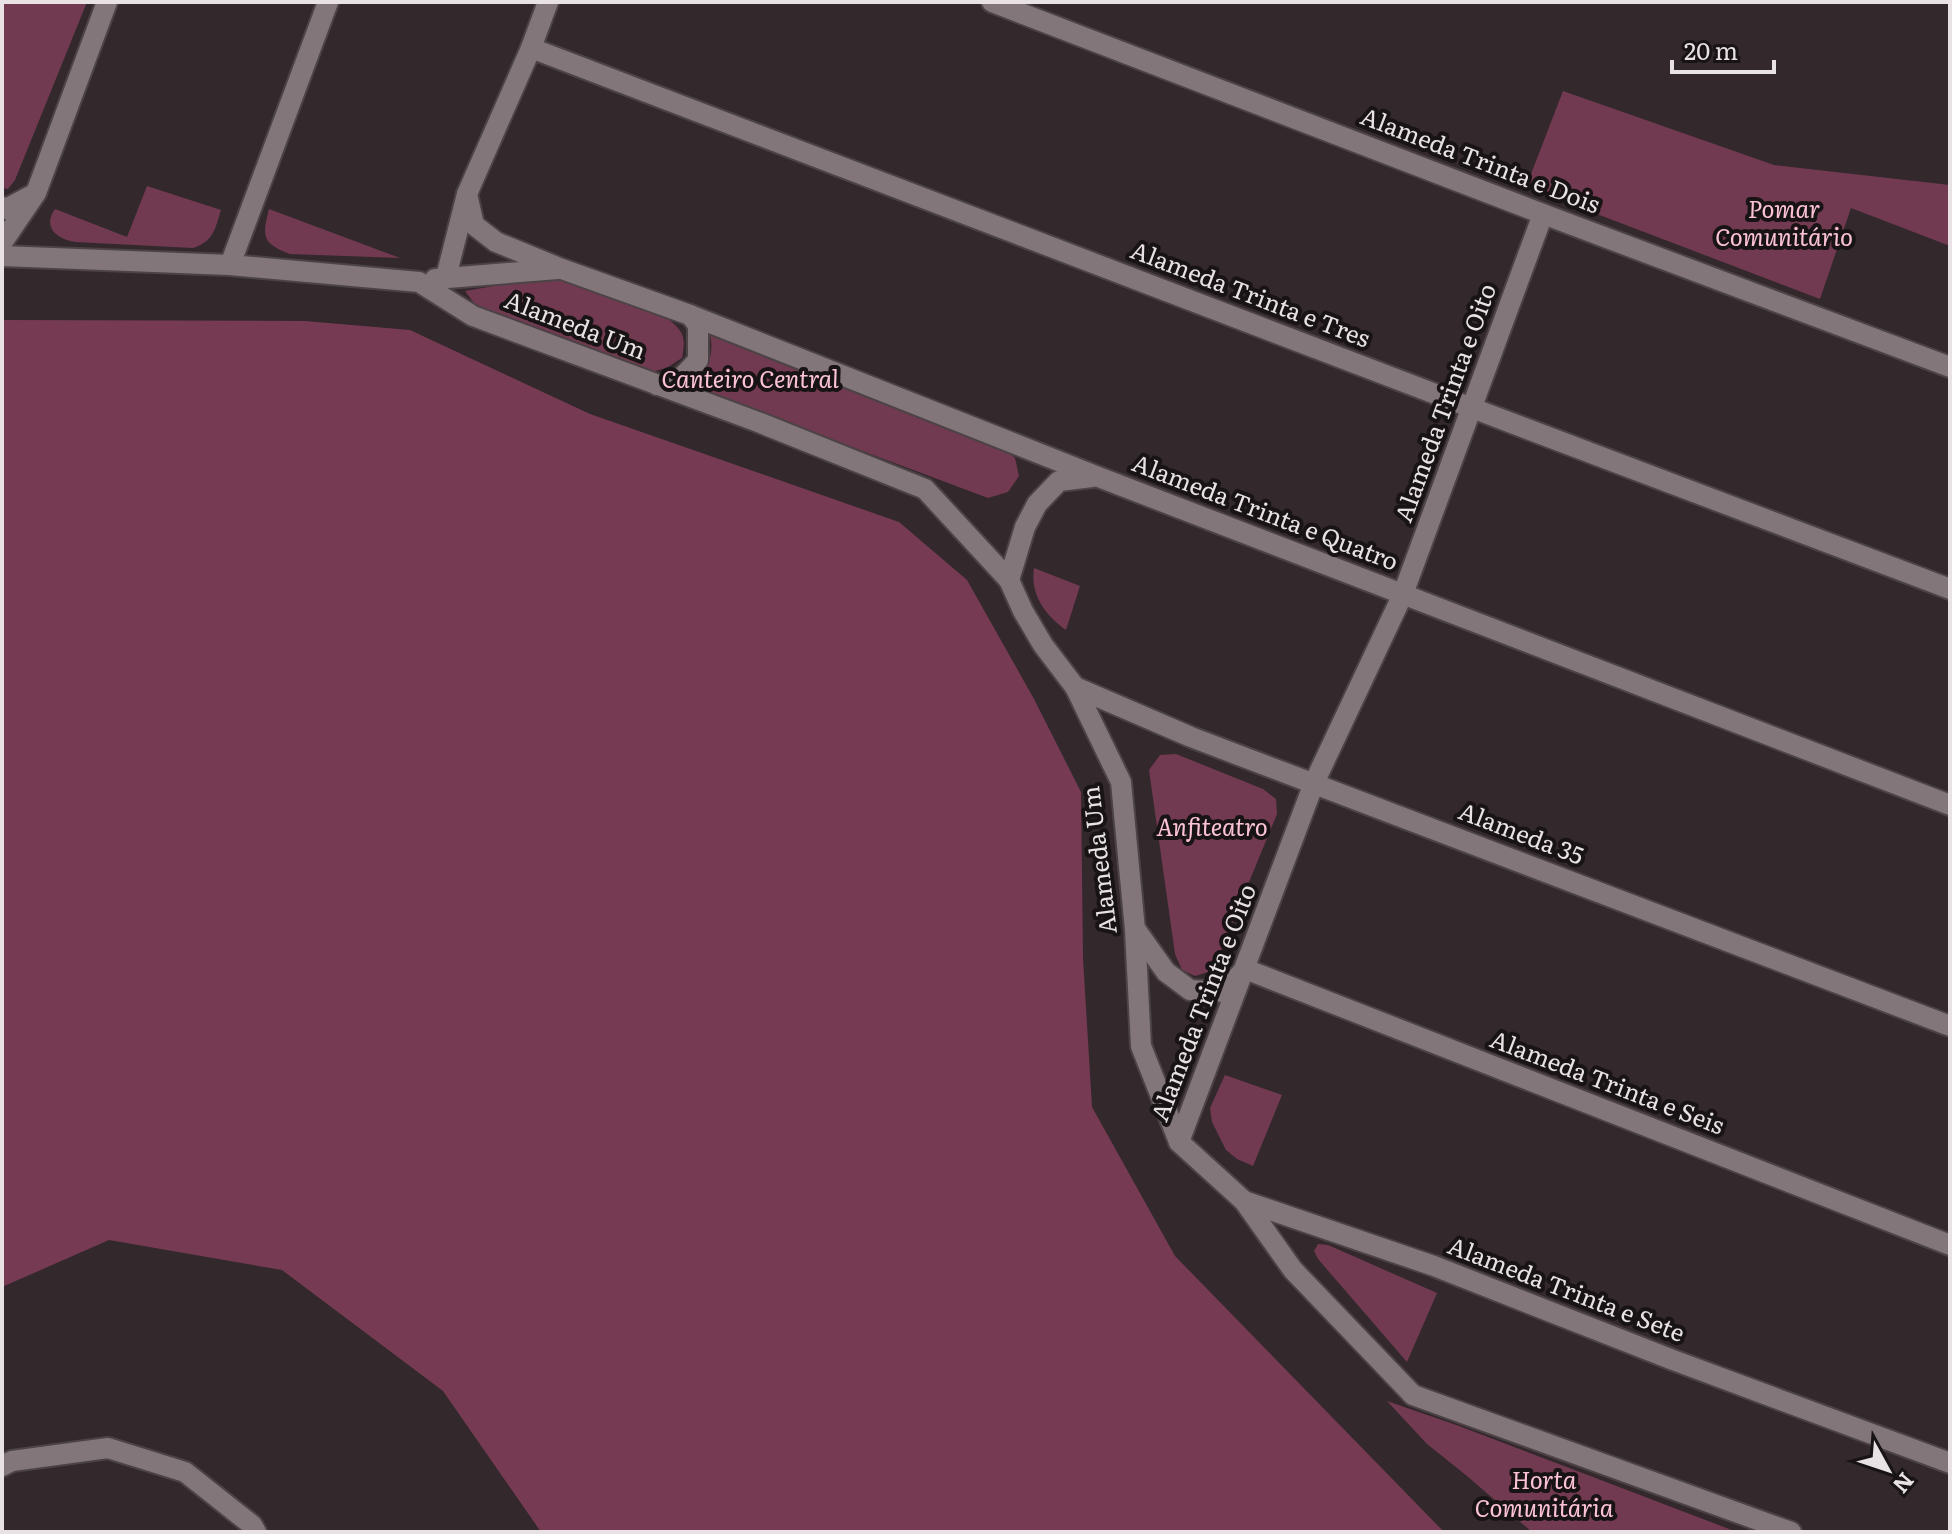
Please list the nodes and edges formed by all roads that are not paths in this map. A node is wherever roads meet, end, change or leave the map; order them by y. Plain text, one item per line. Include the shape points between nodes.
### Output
1 (107, 2) edge
2 (328, 2) edge
3 (548, 2) edge
4 (992, 2) edge
5 (531, 48) junction
6 (36, 193) junction
7 (467, 194) junction
8 (2, 207) edge
9 (1543, 214) junction
10 (2, 243) edge
11 (2, 256) edge
12 (230, 265) junction
13 (562, 269) junction
14 (446, 277) junction
15 (419, 282) junction
16 (690, 315) junction
17 (1950, 367) edge
18 (657, 385) junction
19 (1472, 408) junction
20 (1096, 476) junction
21 (1009, 580) junction
22 (1950, 589) edge
23 (1403, 594) junction
24 (1075, 687) junction
25 (1314, 783) junction
26 (1950, 805) edge
27 (1135, 930) junction
28 (1245, 969) junction
29 (1950, 1026) edge
30 (1179, 1142) junction
31 (1244, 1201) junction
32 (1950, 1245) edge
33 (1950, 1463) edge
34 (2, 1466) edge
35 (256, 1532) edge
36 (1791, 1532) edge

1 - 6 street
2 - 12 street
3 - 5 street
4 - 9 street, Alameda Trinta e Dois
5 - 7 street
5 - 19 street, Alameda Trinta e Tres
6 - 8 street
6 - 10 street
7 - 13 street, Alameda Trinta e Quatro via 474,225 496,242
7 - 14 street
9 - 17 street, Alameda Trinta e Dois
9 - 19 street, Alameda Trinta e Oito
11 - 12 street, Alameda Um
12 - 15 street, Alameda Um
13 - 14 street, Alameda Trinta e Quatro
13 - 16 street, Alameda Trinta e Quatro
14 - 15 street, Alameda Trinta e Quatro
15 - 18 street, Alameda Um via 473,316
16 - 18 street via 698,325 698,360 673,384
16 - 20 street, Alameda Trinta e Quatro
18 - 21 street, Alameda Um via 925,489
19 - 22 street, Alameda Trinta e Tres
19 - 23 street, Alameda Trinta e Oito
20 - 21 street via 1059,481 1037,504
20 - 23 street, Alameda Trinta e Quatro
21 - 24 street, Alameda Um via 1043,645
23 - 25 street, Alameda Trinta e Oito
23 - 26 street, Alameda Trinta e Quatro
24 - 25 street, Alameda 35
24 - 27 street, Alameda Um via 1121,782
25 - 28 street, Alameda Trinta e Oito
25 - 29 street, Alameda 35
27 - 28 street via 1166,972 1190,990 1224,992
27 - 30 street, Alameda Um via 1141,1046
28 - 30 street, Alameda Trinta e Oito
28 - 32 street, Alameda Trinta e Seis
30 - 31 street, Alameda Trinta e Sete
31 - 33 street, Alameda Trinta e Sete via 1434,1266
31 - 36 street via 1293,1270 1413,1395
34 - 35 street via 108,1448 185,1472

